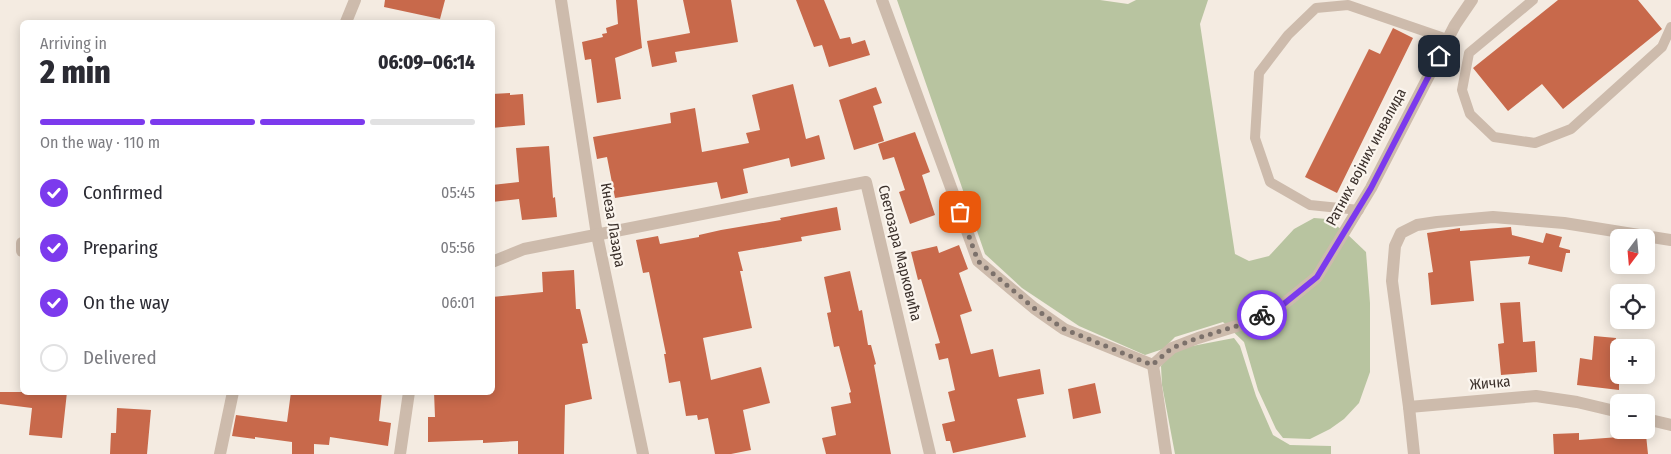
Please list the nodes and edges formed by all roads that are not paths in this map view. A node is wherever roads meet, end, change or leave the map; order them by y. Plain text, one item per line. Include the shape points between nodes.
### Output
1 (355, 0) edge
2 (562, 0) edge
3 (882, 0) edge
4 (1472, 0) edge
5 (1533, 0) edge
6 (347, 20) edge
7 (1671, 27) edge
8 (1447, 39) junction
9 (1359, 210) junction
10 (597, 235) junction
11 (1671, 240) edge
12 (495, 261) edge
13 (1152, 365) junction
14 (232, 395) edge
15 (409, 395) edge
16 (1409, 407) junction
17 (1610, 410) edge
18 (1655, 421) edge
19 (1671, 425) edge
20 (220, 454) edge
21 (400, 454) edge
22 (643, 454) edge
23 (930, 454) edge
24 (1166, 454) edge
25 (1414, 454) edge

1 - 6 street
2 - 10 street, Кнеза Лазара
3 - 13 street via 978,261 1064,329
4 - 8 street, Ратних војних инвалида
5 - 7 lane via 1469,53 1462,90 1470,114 1494,137 1535,143 1571,129 1662,46
8 - 9 street, Ратних војних инвалида
8 - 9 lane via 1348,5 1316,8 1288,34 1259,72 1255,138 1270,182 1310,205
9 - 13 street, Ратних војних инвалида via 1317,277 1280,307 1240,325 1172,348
10 - 12 street via 524,249
10 - 22 street, Кнеза Лазара
10 - 23 street, Светозара Марковића via 866,182
11 - 16 street via 1564,223 1493,217 1417,225 1401,233 1394,246 1392,281
13 - 24 street
14 - 20 street
15 - 21 street
16 - 17 street, Жичка via 1536,396
16 - 25 street
18 - 19 street

